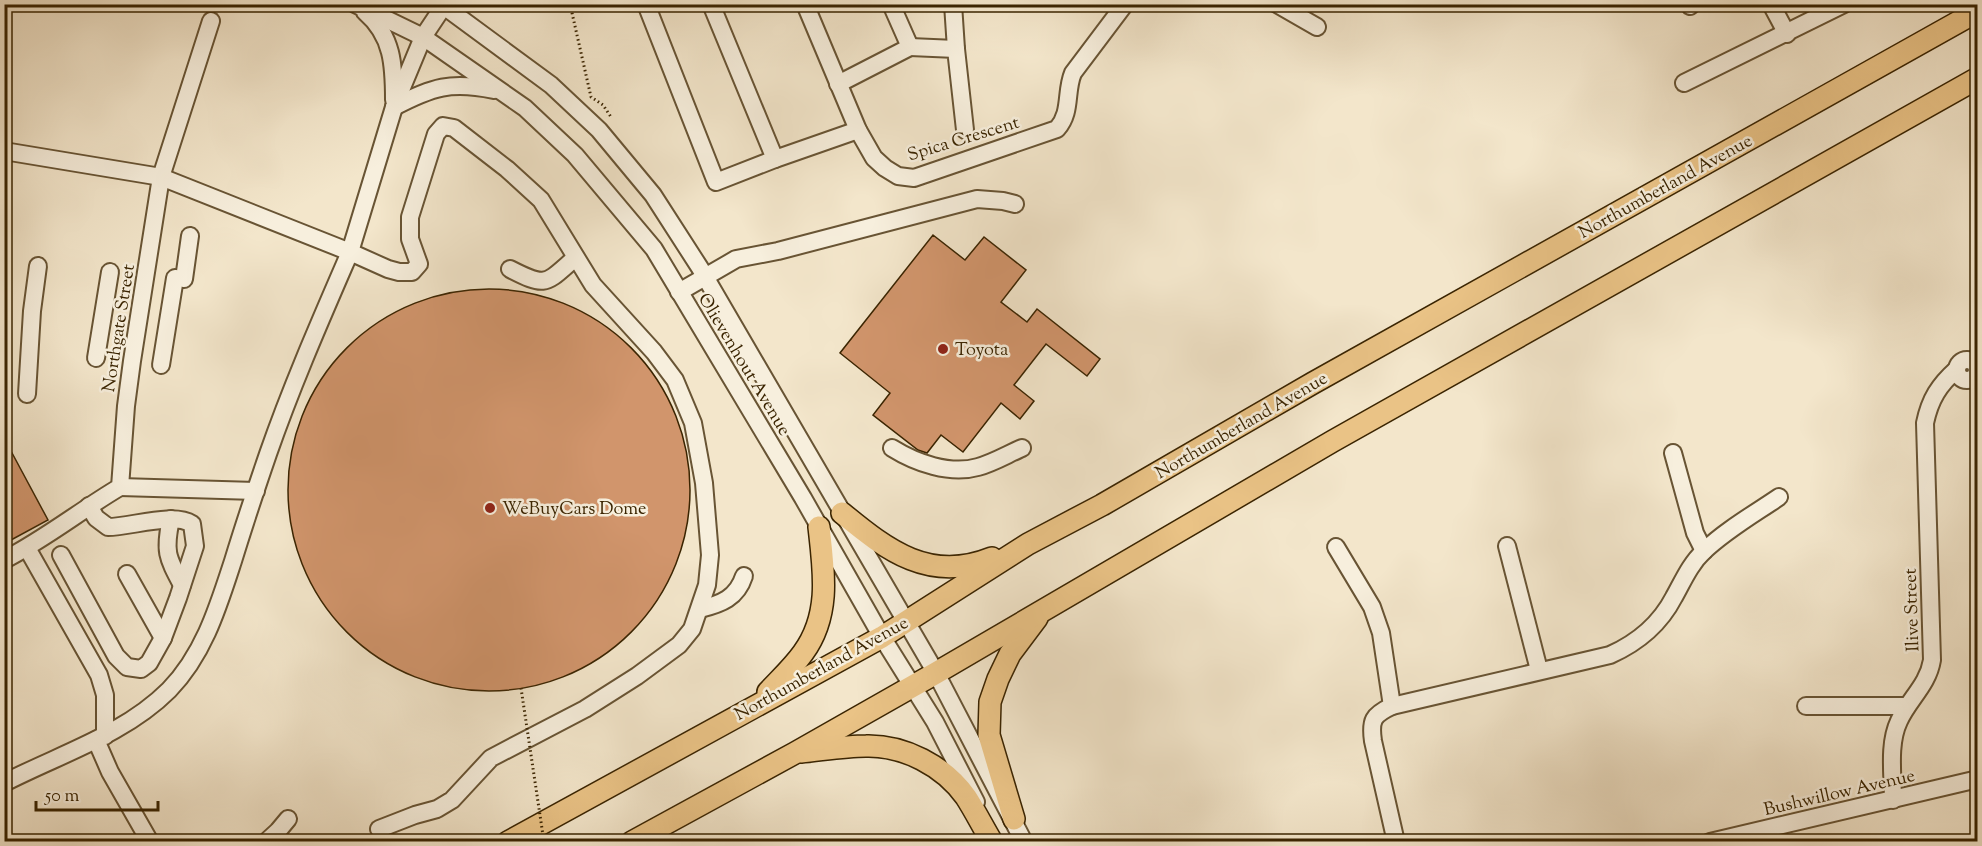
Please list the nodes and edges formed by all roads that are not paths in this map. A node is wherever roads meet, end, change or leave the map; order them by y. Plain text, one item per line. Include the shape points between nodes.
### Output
1 (646, 4) edge
2 (711, 4) edge
3 (805, 4) edge
4 (891, 4) edge
5 (953, 4) edge
6 (1125, 4) edge
7 (1277, 4) edge
8 (1772, 4) edge
9 (1844, 4) edge
10 (356, 5) edge
11 (443, 5) edge
12 (1977, 11) edge
13 (211, 21) dead end
14 (1317, 27) dead end
15 (1787, 34) junction
16 (423, 37) junction
17 (910, 47) junction
18 (956, 49) junction
19 (1977, 78) edge
20 (1684, 83) dead end
21 (838, 84) junction
22 (502, 92) junction
23 (394, 107) junction
24 (858, 130) junction
25 (965, 130) dead end
26 (4, 151) edge
27 (775, 159) junction
28 (161, 177) junction
29 (1015, 204) dead end
30 (190, 236) dead end
31 (350, 252) junction
32 (575, 258) junction
33 (38, 266) dead end
34 (510, 269) dead end
35 (110, 272) dead end
36 (706, 278) junction
37 (679, 292) junction
38 (96, 358) dead end
39 (161, 364) dead end
40 (1977, 364) edge
41 (27, 394) dead end
42 (892, 448) dead end
43 (1022, 448) dead end
44 (1673, 453) dead end
45 (120, 487) junction
46 (256, 491) junction
47 (1779, 497) dead end
48 (89, 506) junction
49 (842, 513) junction
50 (171, 519) junction
51 (819, 527) junction
52 (1028, 544) junction
53 (1507, 546) dead end
54 (1336, 547) dead end
55 (27, 548) junction
56 (1704, 551) junction
57 (61, 555) dead end
58 (4, 560) edge
59 (127, 574) dead end
60 (744, 576) dead end
61 (182, 585) junction
62 (700, 609) junction
63 (1043, 611) junction
64 (906, 622) junction
65 (882, 637) junction
66 (163, 638) junction
67 (1539, 670) junction
68 (936, 672) junction
69 (912, 686) junction
70 (755, 705) junction
71 (1392, 706) junction
72 (1806, 706) dead end
73 (1907, 706) junction
74 (100, 738) junction
75 (795, 753) junction
76 (1977, 779) edge
77 (4, 783) edge
78 (1893, 800) junction
79 (288, 819) dead end
80 (1014, 819) junction
81 (379, 829) dead end
82 (150, 842) edge
83 (266, 842) edge
84 (508, 842) edge
85 (632, 842) edge
86 (992, 842) edge
87 (1023, 842) edge
88 (1396, 842) edge
89 (1710, 842) edge

1 - 27 street via 716,182
2 - 27 street
3 - 21 street, Spica Crescent
4 - 17 street
5 - 18 street
6 - 24 street, Spica Crescent via 1073,73 1067,114 1057,129 914,178 898,176 885,168 874,158
7 - 14 street
8 - 15 street
9 - 15 street
10 - 16 street, Olievenhout Avenue
10 - 23 street via 373,20 388,43 394,72
11 - 16 street
11 - 36 street, Olievenhout Avenue via 551,85 599,130 653,195
12 - 52 main road, Northumberland Avenue
13 - 28 street, Northgate Street
15 - 20 street
16 - 22 street, Olievenhout Avenue
16 - 23 street
17 - 18 street
17 - 21 street
18 - 25 street
19 - 63 main road via 1333,441
21 - 24 street, Spica Crescent
22 - 23 street via 468,85 447,86
22 - 37 street, Olievenhout Avenue via 575,155 654,249
23 - 31 street
24 - 27 street
26 - 28 street
28 - 31 street
28 - 45 street, Northgate Street via 126,406
29 - 36 street via 977,199 959,203 736,259
30 - 39 street
31 - 32 street via 399,272 415,270 419,264 410,239 410,217 436,134 447,126 507,169 541,200
31 - 46 street via 305,355
32 - 34 street via 543,282
32 - 62 street via 593,285 675,380 693,423 704,483 710,555
33 - 41 street
35 - 38 street
36 - 37 street
36 - 49 street, Olievenhout Avenue
37 - 51 street, Olievenhout Avenue
40 - 73 street, Ilive Street via 1965,360 1959,363 1936,391 1927,410 1924,435 1932,660 1927,680
42 - 43 street via 939,469 977,468
44 - 56 street via 1695,533
45 - 46 street
45 - 48 street
46 - 74 street via 214,619 188,669 149,707
47 - 56 street
48 - 50 street via 108,527
48 - 55 street
49 - 52 main road via 876,542 924,565 971,565
49 - 64 street, Olievenhout Avenue
50 - 61 street via 168,559
50 - 61 street via 192,524 194,535 195,546
51 - 65 street, Olievenhout Avenue
51 - 70 main road via 825,590 816,630 804,652
52 - 64 main road, Northumberland Avenue
53 - 67 street
54 - 71 street via 1372,607 1381,633
55 - 58 street
55 - 74 street via 99,675 105,702
56 - 67 street via 1685,575 1659,621 1626,648
57 - 66 street via 116,656 127,667 141,669 149,663
59 - 66 street
60 - 62 street via 728,600
61 - 66 street
62 - 81 street via 679,645 637,676 585,709 491,758 452,800 437,809
63 - 68 main road
63 - 80 main road via 1010,654 990,702 989,735
64 - 65 main road, Northumberland Avenue
64 - 68 street, Olievenhout Avenue
65 - 69 street, Olievenhout Avenue
65 - 70 main road, Northumberland Avenue
67 - 71 street
68 - 69 main road
68 - 80 street, Olievenhout Avenue
69 - 75 main road
69 - 86 street, Olievenhout Avenue via 970,787
70 - 84 main road, Northumberland Avenue
71 - 88 street via 1379,712 1371,728
72 - 73 street
73 - 78 street, Ilive Street via 1895,733
74 - 77 street
74 - 82 street via 110,772
75 - 85 main road
75 - 86 main road via 882,746 918,758 946,776 965,796
76 - 78 street, Bushwillow Avenue
78 - 89 street, Bushwillow Avenue
79 - 83 street
80 - 87 street, Olievenhout Avenue

